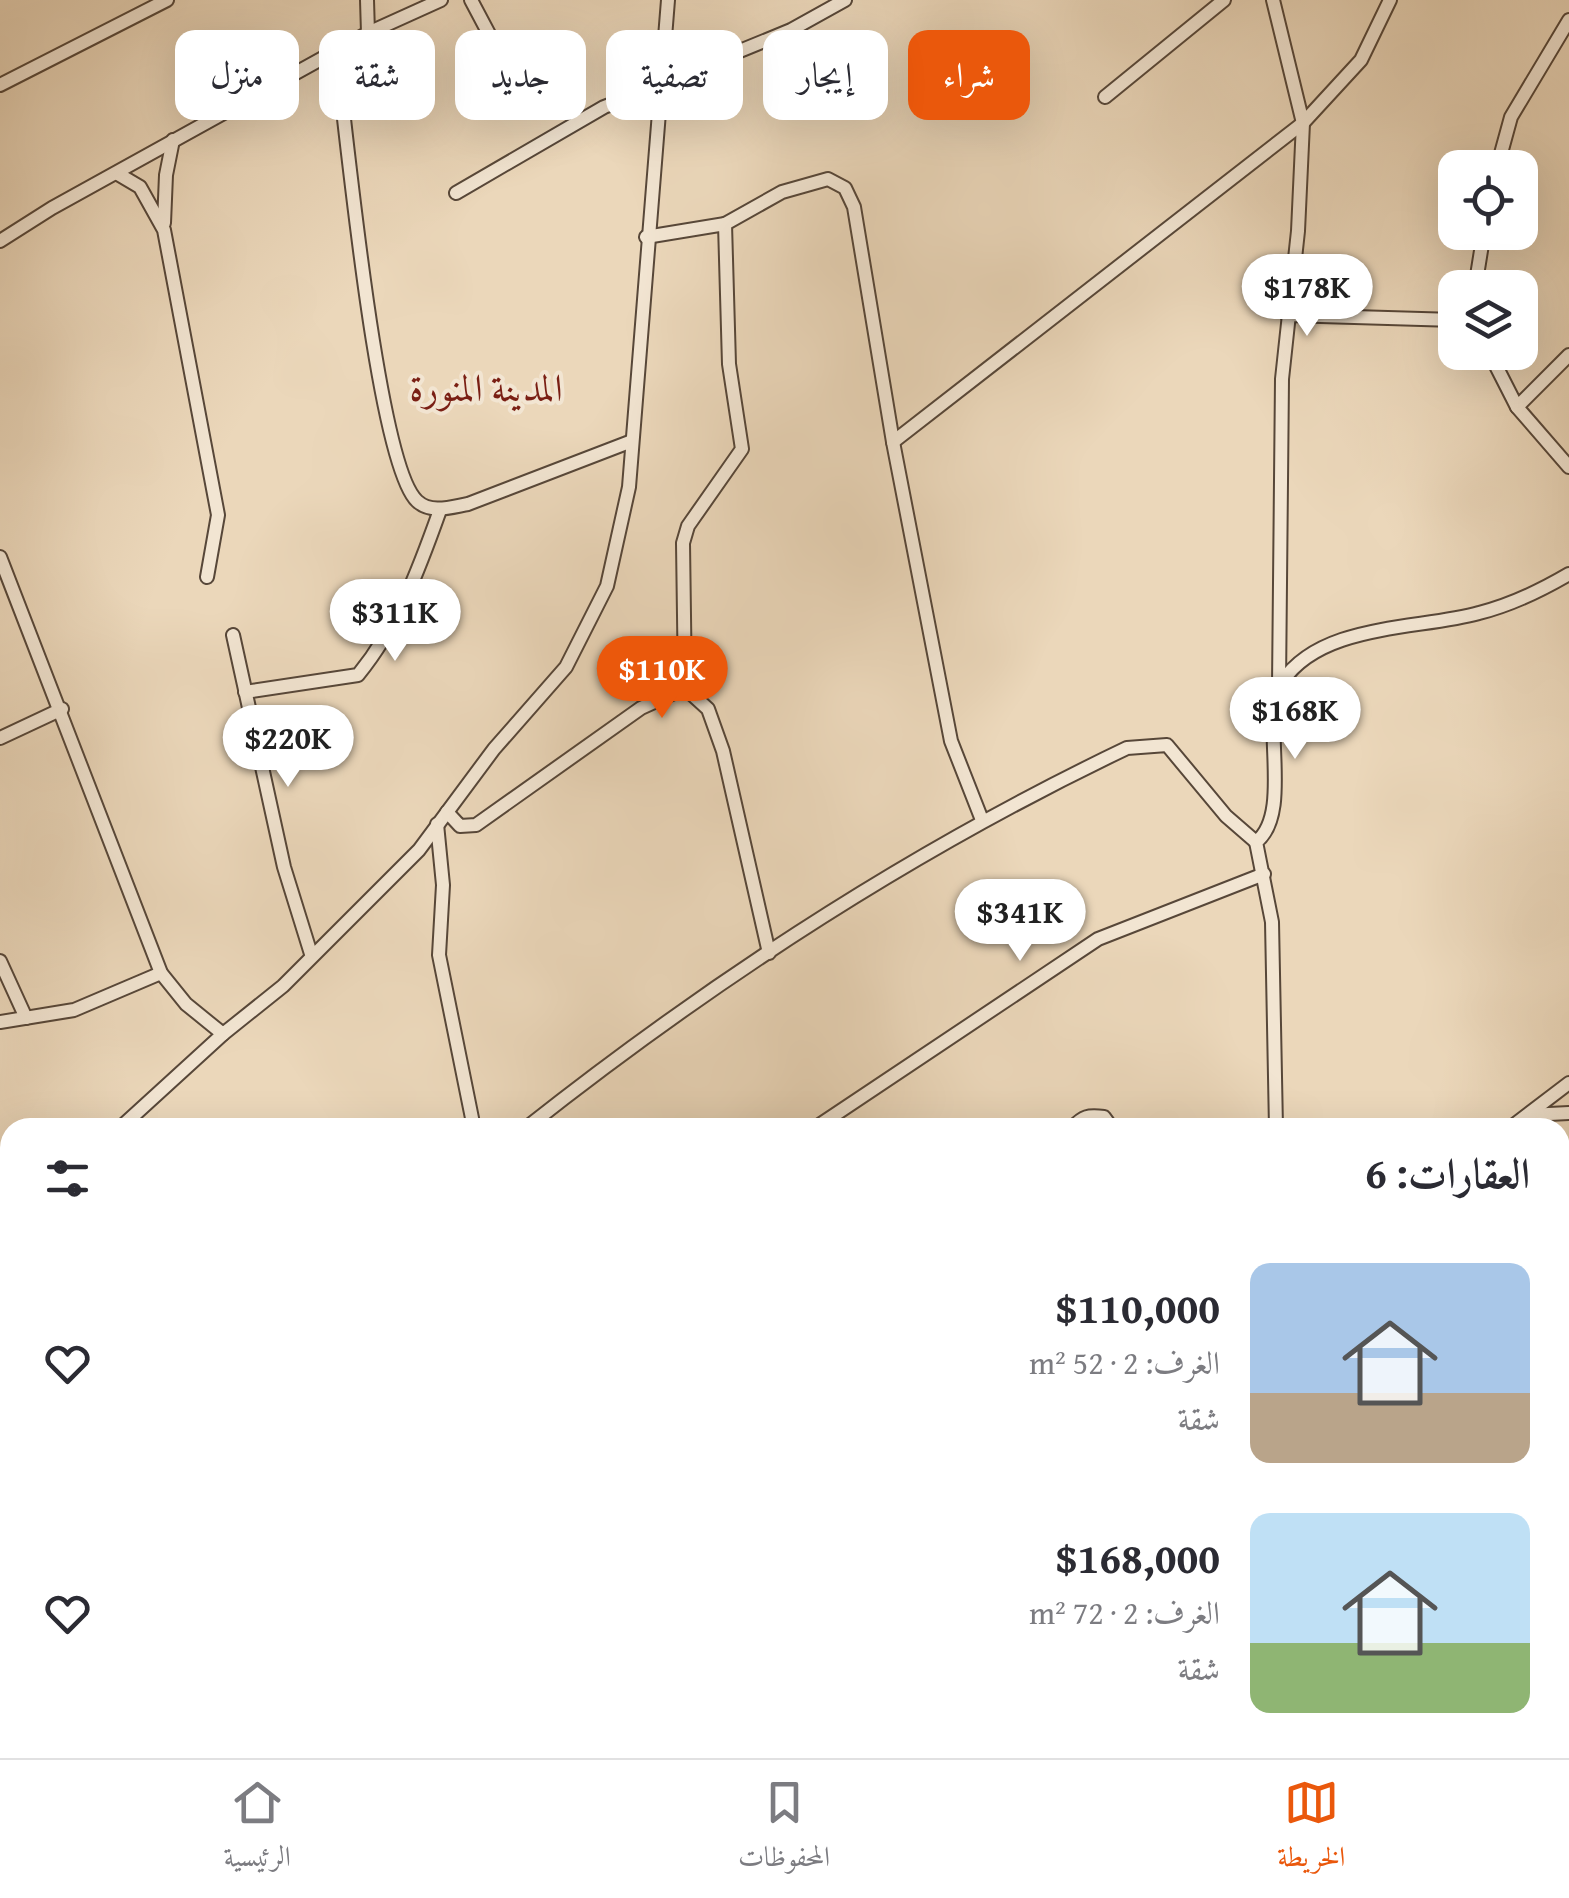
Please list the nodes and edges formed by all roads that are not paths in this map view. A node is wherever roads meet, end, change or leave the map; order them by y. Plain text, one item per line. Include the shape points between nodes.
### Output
1 (167, 0) edge
2 (366, 0) edge
3 (441, 0) edge
4 (471, 0) edge
5 (668, 0) edge
6 (845, 0) edge
7 (1224, 0) edge
8 (1273, 0) edge
9 (1390, 0) edge
10 (1569, 20) edge
11 (368, 30) edge
12 (375, 30) edge
13 (487, 30) edge
14 (664, 30) edge
15 (743, 49) edge
16 (319, 60) edge
17 (0, 85) edge
18 (1105, 96) dead end
19 (606, 106) edge
20 (345, 120) edge
21 (655, 120) edge
22 (1303, 123) junction
23 (174, 140) junction
24 (1502, 150) edge
25 (118, 174) junction
26 (456, 194) dead end
27 (725, 224) junction
28 (164, 230) junction
29 (646, 237) junction
30 (0, 241) edge
31 (1287, 315) junction
32 (1438, 319) edge
33 (1569, 355) edge
34 (1498, 370) edge
35 (1518, 408) junction
36 (632, 441) junction
37 (892, 442) junction
38 (1569, 466) edge
39 (440, 510) junction
40 (0, 557) edge
41 (1569, 574) edge
42 (207, 577) dead end
43 (233, 635) dead end
44 (1279, 685) junction
45 (684, 688) junction
46 (245, 692) junction
47 (62, 708) junction
48 (0, 738) edge
49 (447, 812) junction
50 (982, 820) junction
51 (437, 824) junction
52 (1256, 842) junction
53 (1264, 874) junction
54 (769, 953) junction
55 (311, 954) junction
56 (0, 962) edge
57 (160, 973) junction
58 (26, 1018) junction
59 (0, 1022) edge
60 (223, 1034) junction
61 (1569, 1083) edge
62 (1569, 1113) edge
63 (1527, 1115) junction
64 (131, 1118) edge
65 (472, 1118) edge
66 (539, 1118) edge
67 (830, 1118) edge
68 (1276, 1118) edge
69 (1523, 1118) edge

1 - 17 street
2 - 11 street
3 - 12 street
4 - 13 street
5 - 14 street
6 - 15 street
7 - 18 street
8 - 22 street
9 - 22 street via 1361,60
10 - 24 street via 1512,117
16 - 23 street
19 - 26 street
20 - 39 street via 384,416 408,491 421,505
21 - 29 street
22 - 31 street
22 - 37 street
23 - 25 street
23 - 28 street
25 - 28 street via 140,187
25 - 30 street
27 - 29 street
27 - 37 street via 806,183 828,179 845,188 854,206
27 - 45 street via 729,364 742,449 683,543
28 - 42 street via 218,514
29 - 36 street
31 - 32 street
31 - 44 street
33 - 35 street
34 - 35 street
35 - 38 street
36 - 39 street
36 - 49 street via 620,540 589,624 566,668
37 - 50 street via 951,741
39 - 46 street via 415,580 358,676
40 - 47 street
41 - 44 street via 1475,614 1353,637 1298,663
43 - 46 street
44 - 52 street via 1274,806 1270,827
45 - 49 street via 641,708 476,825 460,826
45 - 54 street via 708,709 723,750
46 - 55 street via 284,868
47 - 48 street
47 - 57 street
49 - 51 street
50 - 52 street via 1127,748 1156,743 1178,754 1226,816
50 - 54 street
51 - 55 street via 419,850
51 - 65 street via 443,885 439,956
52 - 53 street
53 - 67 street via 1098,939
53 - 68 street via 1276,995
54 - 66 street
55 - 60 street
56 - 58 street
57 - 58 street via 74,1010
57 - 60 street
58 - 59 street
60 - 64 street
61 - 63 street
62 - 63 street
63 - 69 street

